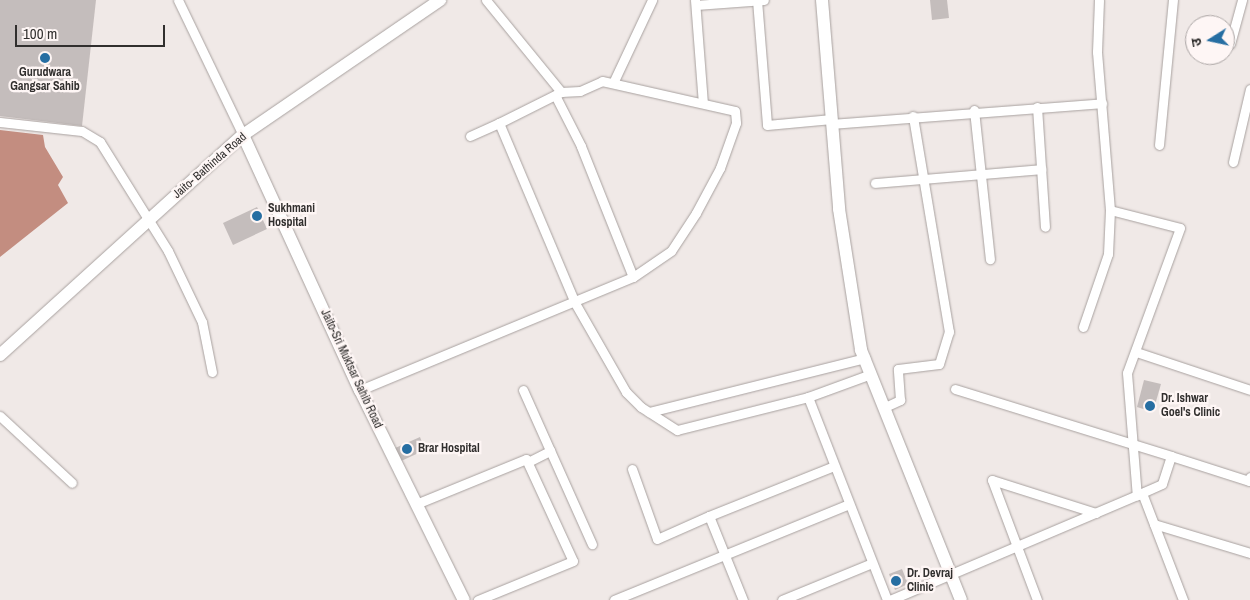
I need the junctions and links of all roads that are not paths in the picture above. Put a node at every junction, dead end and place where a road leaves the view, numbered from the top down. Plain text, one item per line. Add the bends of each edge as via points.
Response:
1 (178, 0) edge
2 (440, 0) edge
3 (486, 0) edge
4 (652, 0) edge
5 (759, 0) edge
6 (822, 0) edge
7 (1099, 0) edge
8 (1173, 0) edge
9 (1242, 0) edge
10 (696, 3) edge
11 (1235, 26) edge
12 (613, 83) junction
13 (1250, 89) edge
14 (558, 94) junction
15 (1102, 103) junction
16 (703, 104) junction
17 (1037, 107) junction
18 (974, 110) junction
19 (913, 116) junction
20 (0, 122) edge
21 (832, 122) junction
22 (499, 123) junction
23 (243, 135) junction
24 (470, 136) dead end
25 (1159, 145) dead end
26 (1233, 162) dead end
27 (1041, 169) junction
28 (981, 172) junction
29 (923, 181) junction
30 (875, 183) dead end
31 (1110, 210) junction
32 (148, 221) junction
33 (1045, 227) dead end
34 (990, 259) dead end
35 (633, 277) junction
36 (574, 301) junction
37 (1083, 327) dead end
38 (1136, 352) junction
39 (0, 355) edge
40 (865, 358) junction
41 (212, 372) dead end
42 (871, 374) junction
43 (360, 390) junction
44 (523, 390) dead end
45 (955, 390) dead end
46 (1250, 390) edge
47 (808, 397) junction
48 (885, 407) junction
49 (649, 412) junction
50 (0, 416) edge
51 (1132, 446) junction
52 (550, 451) junction
53 (1171, 456) junction
54 (528, 462) junction
55 (834, 466) junction
56 (632, 469) dead end
57 (1250, 477) edge
58 (72, 483) dead end
59 (1140, 494) junction
60 (416, 504) junction
61 (850, 504) junction
62 (1096, 513) junction
63 (709, 516) junction
64 (1154, 524) junction
65 (592, 544) dead end
66 (1017, 546) junction
67 (1250, 553) edge
68 (724, 554) junction
69 (872, 563) junction
70 (951, 573) junction
71 (464, 600) edge
72 (478, 600) edge
73 (614, 600) edge
74 (743, 600) edge
75 (782, 600) edge
76 (888, 600) edge
77 (961, 600) edge
78 (1037, 600) edge
79 (1183, 600) edge

1 - 23 street
2 - 23 street, Jaito- Bathinda Road
3 - 14 street
4 - 12 street
5 - 10 street
5 - 21 street via 767,125
6 - 21 street
7 - 15 street via 1097,52
8 - 25 street
9 - 11 street
10 - 16 street
12 - 14 street via 602,81 580,91
12 - 16 street
13 - 26 street
14 - 22 street
14 - 35 street
15 - 17 street
15 - 31 street
16 - 35 street via 735,111 736,123 720,168 671,251
17 - 18 street
17 - 27 street
18 - 19 street
18 - 28 street
19 - 21 street
19 - 29 street
20 - 32 street via 82,131 100,142
21 - 40 street via 839,209
22 - 24 street
22 - 36 street
23 - 32 street, Jaito- Bathinda Road
23 - 43 street, Jaito-Sri Muktsar Sahib Road
27 - 28 street
27 - 33 street
28 - 29 street
28 - 34 street
29 - 30 street
29 - 48 street via 949,332 939,364 898,369 900,400
31 - 37 street via 1108,254
31 - 38 street via 1180,228
32 - 39 street, Jaito- Bathinda Road
32 - 41 street via 168,251 202,322
35 - 36 street
36 - 43 street
36 - 49 street via 626,392
38 - 46 street
38 - 51 street via 1126,384
40 - 42 street
40 - 49 street
42 - 47 street
42 - 48 street
43 - 60 street, Jaito-Sri Muktsar Sahib Road
44 - 52 street
45 - 51 street
47 - 49 street via 678,430
47 - 55 street
48 - 70 street
50 - 58 street
51 - 53 street
51 - 59 street
52 - 54 street
52 - 65 street
53 - 57 street via 1249,481
53 - 59 street via 1162,484
54 - 60 street via 526,459
54 - 72 street via 573,561
55 - 61 street
55 - 63 street
56 - 63 street via 657,539
59 - 62 street
59 - 64 street
60 - 71 street, Jaito-Sri Muktsar Sahib Road
61 - 68 street
61 - 69 street
62 - 66 street
62 - 66 street via 992,480
63 - 68 street
64 - 67 street
64 - 79 street
66 - 70 street
66 - 78 street
68 - 73 street
68 - 74 street
69 - 75 street
69 - 76 street
70 - 76 street
70 - 77 street

